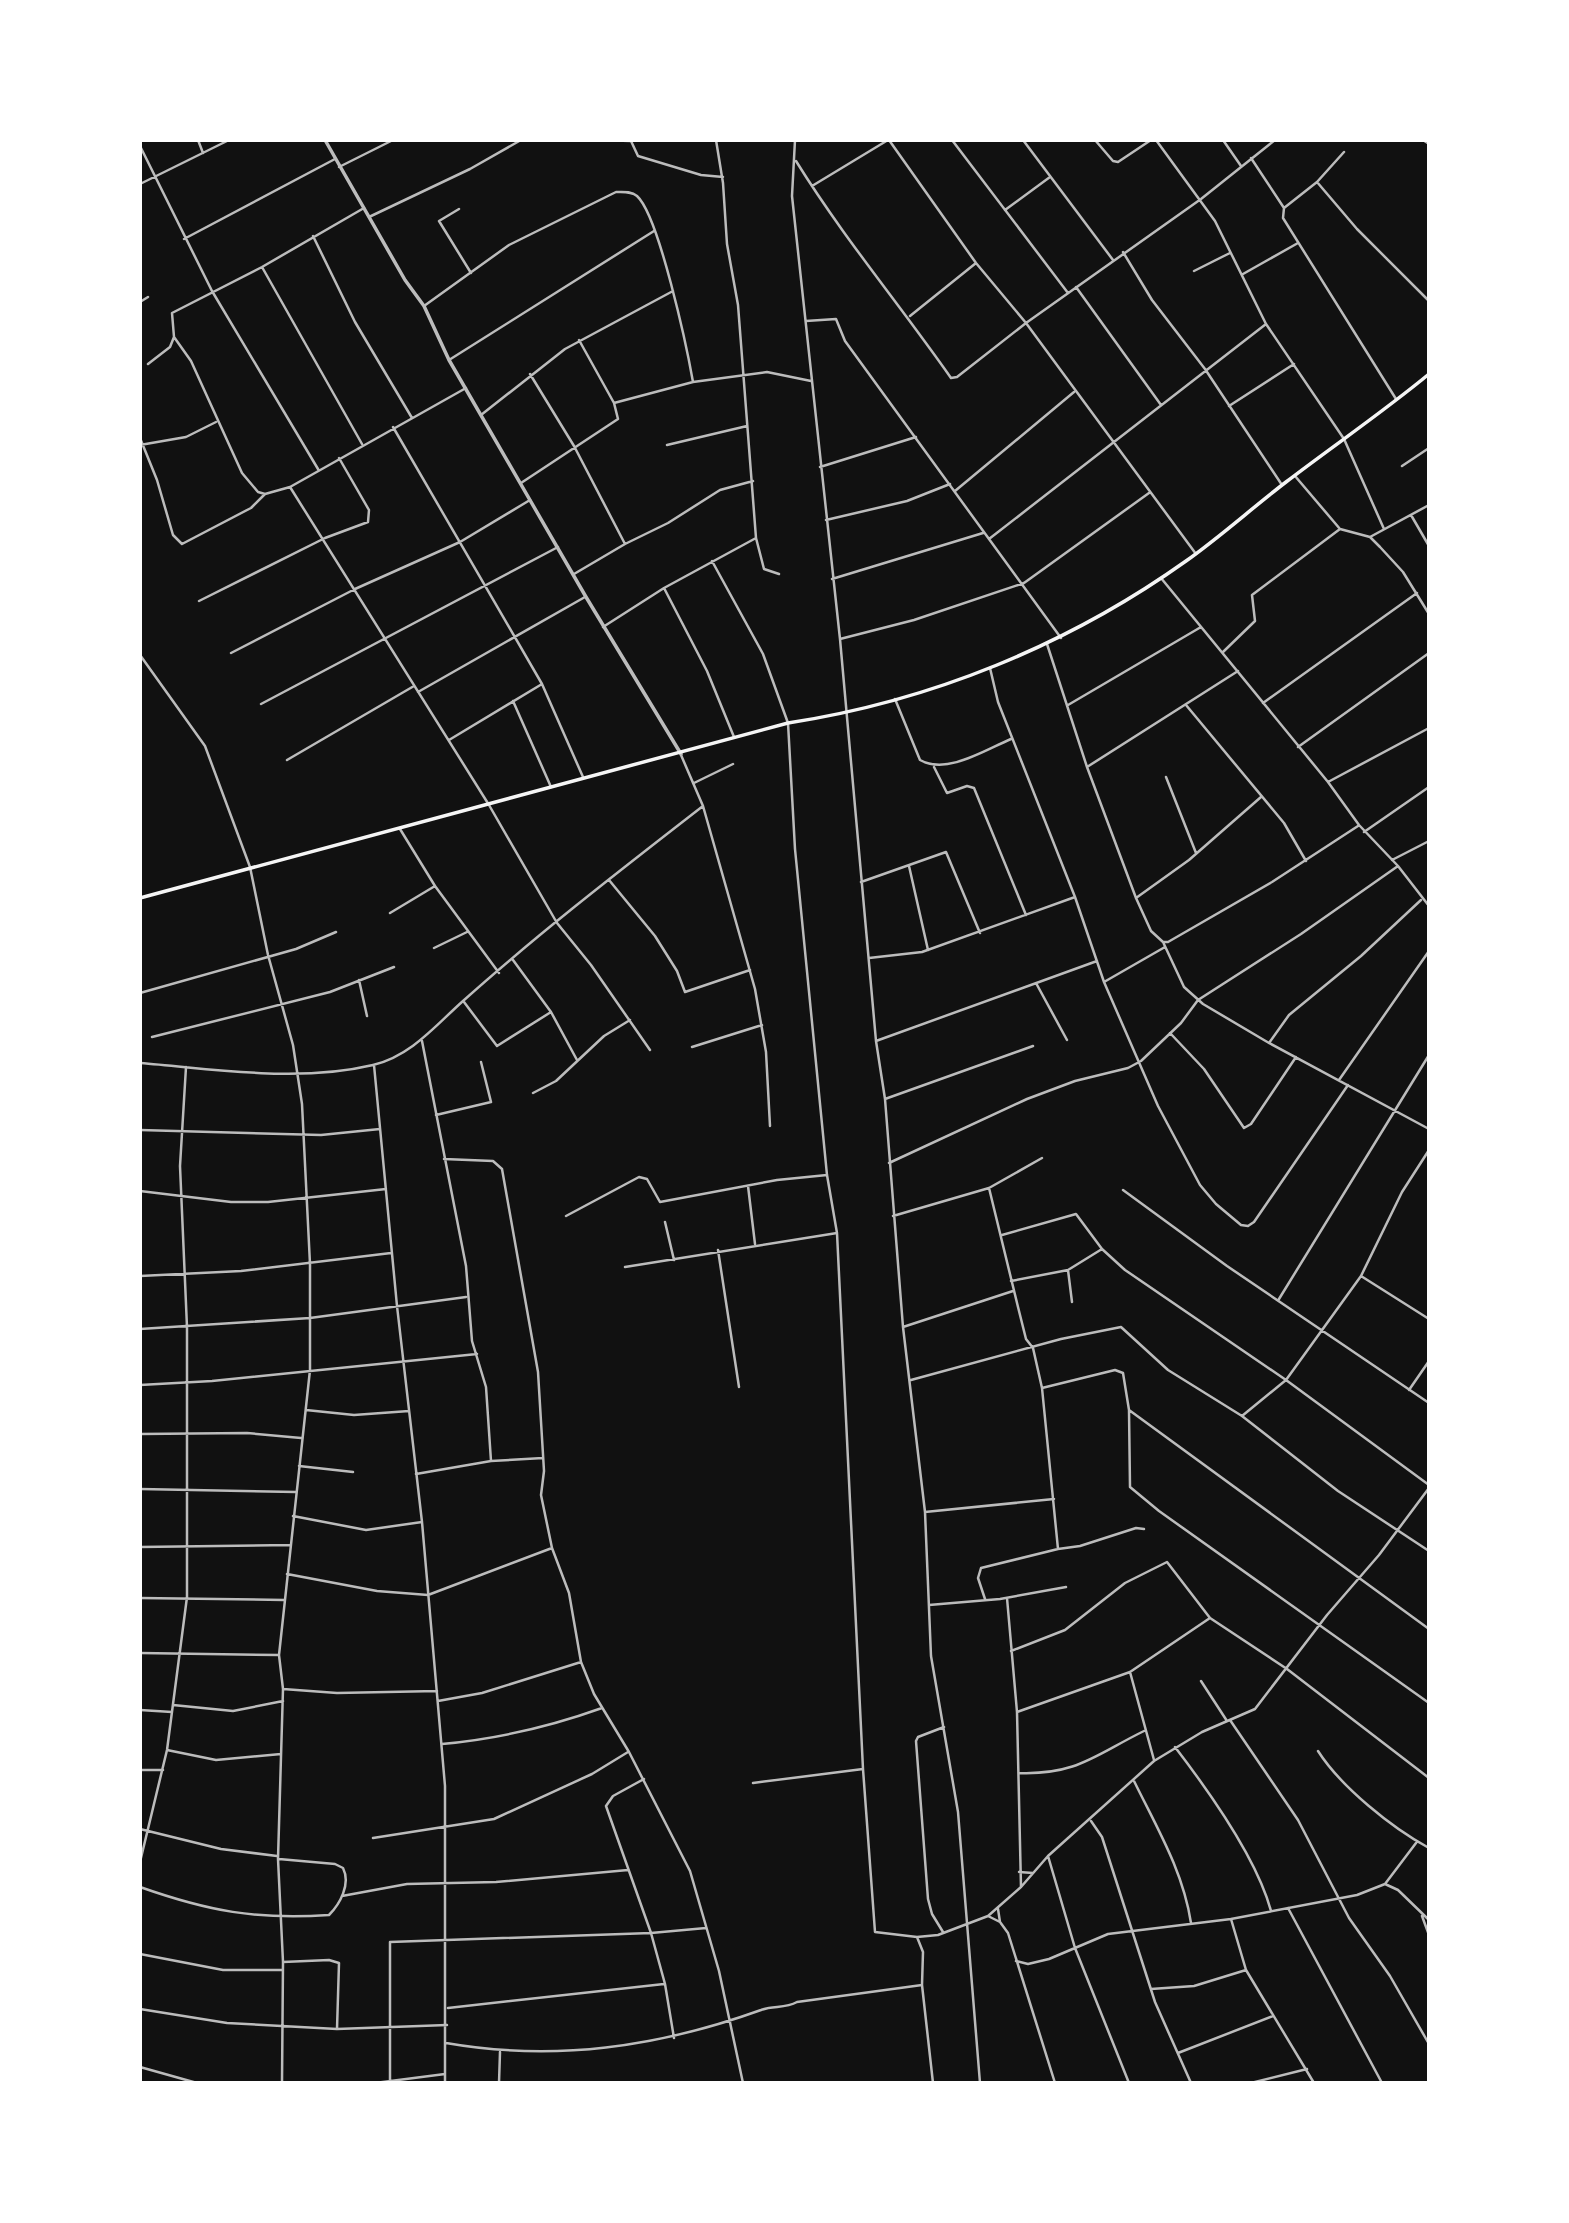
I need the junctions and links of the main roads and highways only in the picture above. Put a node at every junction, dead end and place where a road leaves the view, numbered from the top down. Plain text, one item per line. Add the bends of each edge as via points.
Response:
1 (1429, 374) edge
2 (140, 898) edge

1 - 2 main road via 1161,578 1061,638 990,668 895,699 788,723

